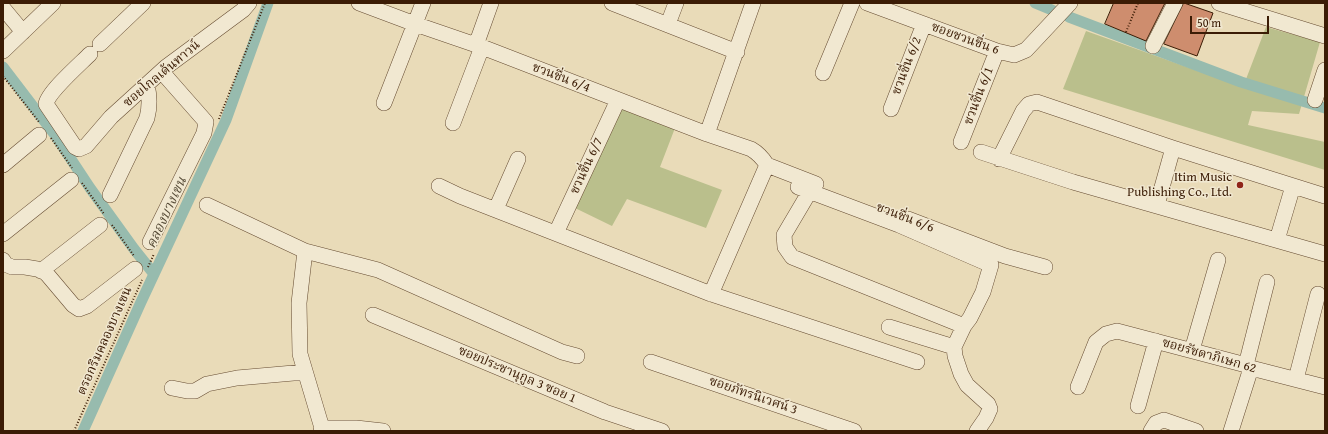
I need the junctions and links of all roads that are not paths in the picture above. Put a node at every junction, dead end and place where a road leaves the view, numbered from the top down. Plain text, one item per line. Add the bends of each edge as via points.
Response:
1 (53, 3) edge
2 (143, 3) edge
3 (248, 3) edge
4 (359, 3) edge
5 (423, 3) edge
6 (491, 3) edge
7 (612, 3) edge
8 (676, 3) edge
9 (754, 3) edge
10 (852, 3) edge
11 (867, 3) edge
12 (1070, 3) edge
13 (1175, 3) edge
14 (1219, 3) edge
15 (3, 8) edge
16 (415, 24) junction
17 (668, 24) junction
18 (924, 24) junction
19 (23, 32) junction
20 (1325, 36) edge
21 (479, 46) junction
22 (1153, 46) dead end
23 (6, 48) edge
24 (997, 51) junction
25 (736, 52) junction
26 (1325, 70) edge
27 (162, 72) junction
28 (823, 73) dead end
29 (147, 85) junction
30 (618, 100) junction
31 (1315, 100) dead end
32 (384, 102) dead end
33 (891, 109) dead end
34 (453, 123) dead end
35 (707, 134) junction
36 (39, 135) dead end
37 (961, 142) dead end
38 (1173, 148) junction
39 (981, 152) dead end
40 (518, 159) dead end
41 (999, 159) junction
42 (3, 165) edge
43 (767, 165) junction
44 (71, 180) dead end
45 (439, 186) dead end
46 (1293, 186) junction
47 (110, 195) dead end
48 (1325, 196) edge
49 (207, 205) dead end
50 (1157, 205) junction
51 (496, 209) junction
52 (100, 225) dead end
53 (556, 233) junction
54 (3, 234) edge
55 (1277, 240) junction
56 (150, 242) dead end
57 (305, 251) junction
58 (1325, 254) edge
59 (3, 260) edge
60 (1218, 260) dead end
61 (1045, 267) dead end
62 (41, 271) junction
63 (141, 272) road end
64 (1267, 282) dead end
65 (712, 294) junction
66 (1318, 294) dead end
67 (373, 315) dead end
68 (964, 326) junction
69 (889, 327) dead end
70 (1156, 341) junction
71 (954, 347) junction
72 (1192, 350) junction
73 (577, 356) dead end
74 (651, 362) dead end
75 (917, 362) dead end
76 (1249, 366) junction
77 (305, 372) junction
78 (1296, 379) junction
79 (1078, 387) dead end
80 (1325, 387) edge
81 (172, 388) dead end
82 (1138, 406) dead end
83 (322, 429) edge
84 (383, 431) edge
85 (662, 431) edge
86 (854, 431) edge
87 (977, 431) edge
88 (1151, 431) edge
89 (1196, 431) edge
90 (1231, 431) edge

1 - 19 street
2 - 29 street, ซอยโกลเด้นทาวน์ via 52,92 46,104 75,147 79,149 86,146 111,117
3 - 27 street, ซอยโกลเด้นทาวน์
4 - 16 street, ชวนชื่น 6/4
5 - 16 street
6 - 21 street
7 - 17 street
8 - 17 street
9 - 25 street
10 - 28 street
11 - 18 street, ซอยชวนชื่น 6
12 - 24 street, ซอยชวนชื่น 6 via 1026,50 1014,55
13 - 22 street
14 - 20 street
15 - 19 street
16 - 21 street, ชวนชื่น 6/4
16 - 32 street
17 - 25 street
18 - 24 street, ซอยชวนชื่น 6
18 - 33 street, ชวนชื่น 6/2
19 - 23 street
21 - 30 street, ชวนชื่น 6/4
21 - 34 street
24 - 37 street, ชวนชื่น 6/1
25 - 35 street
26 - 31 street
27 - 29 street, ซอยโกลเด้นทาวน์
27 - 56 street via 206,122 204,133
29 - 47 street via 150,97 147,118
30 - 35 street, ชวนชื่น 6/4
30 - 53 street, ชวนชื่น 6/7
35 - 43 street, ชวนชื่น 6/4 via 757,153
36 - 42 street
38 - 41 street via 1037,102 1029,104 1023,111
38 - 46 street
38 - 50 street
39 - 41 street
40 - 51 street
41 - 50 street
43 - 61 street, ชวนชื่น 6/6 via 1005,256
43 - 65 street
44 - 54 street
45 - 51 street
46 - 48 street
46 - 55 street
49 - 57 street
50 - 55 street
51 - 53 street
52 - 62 street
53 - 65 street
55 - 58 street
57 - 73 street via 378,270 562,352
57 - 77 street via 299,303 300,354
59 - 62 street via 12,268 25,267
60 - 72 street
62 - 63 street via 46,273 72,305 79,308 87,306
64 - 76 street
65 - 75 street
66 - 78 street
67 - 85 street, ซอยประชานุกูล 3 ซอย 1 via 605,412
68 - 68 street via 983,292 991,265 899,225 804,189 784,235 785,247 792,257
68 - 71 street
69 - 71 street
70 - 72 street, ซอยรัชดาภิเษก 62
70 - 79 street, ซอยรัชดาภิเษก 62 via 1117,331 1106,334 1096,342
70 - 82 street
71 - 87 street via 961,374 967,385 988,404 990,409
72 - 76 street, ซอยรัชดาภิเษก 62
74 - 86 street, ซอยภัทรนิเวศน์ 3
76 - 78 street, ซอยรัชดาภิเษก 62
76 - 90 street
77 - 81 street via 237,378 207,384 195,391
77 - 83 street
78 - 80 street, ซอยรัชดาภิเษก 62
83 - 84 street via 356,428
88 - 89 street via 1156,423 1164,420

